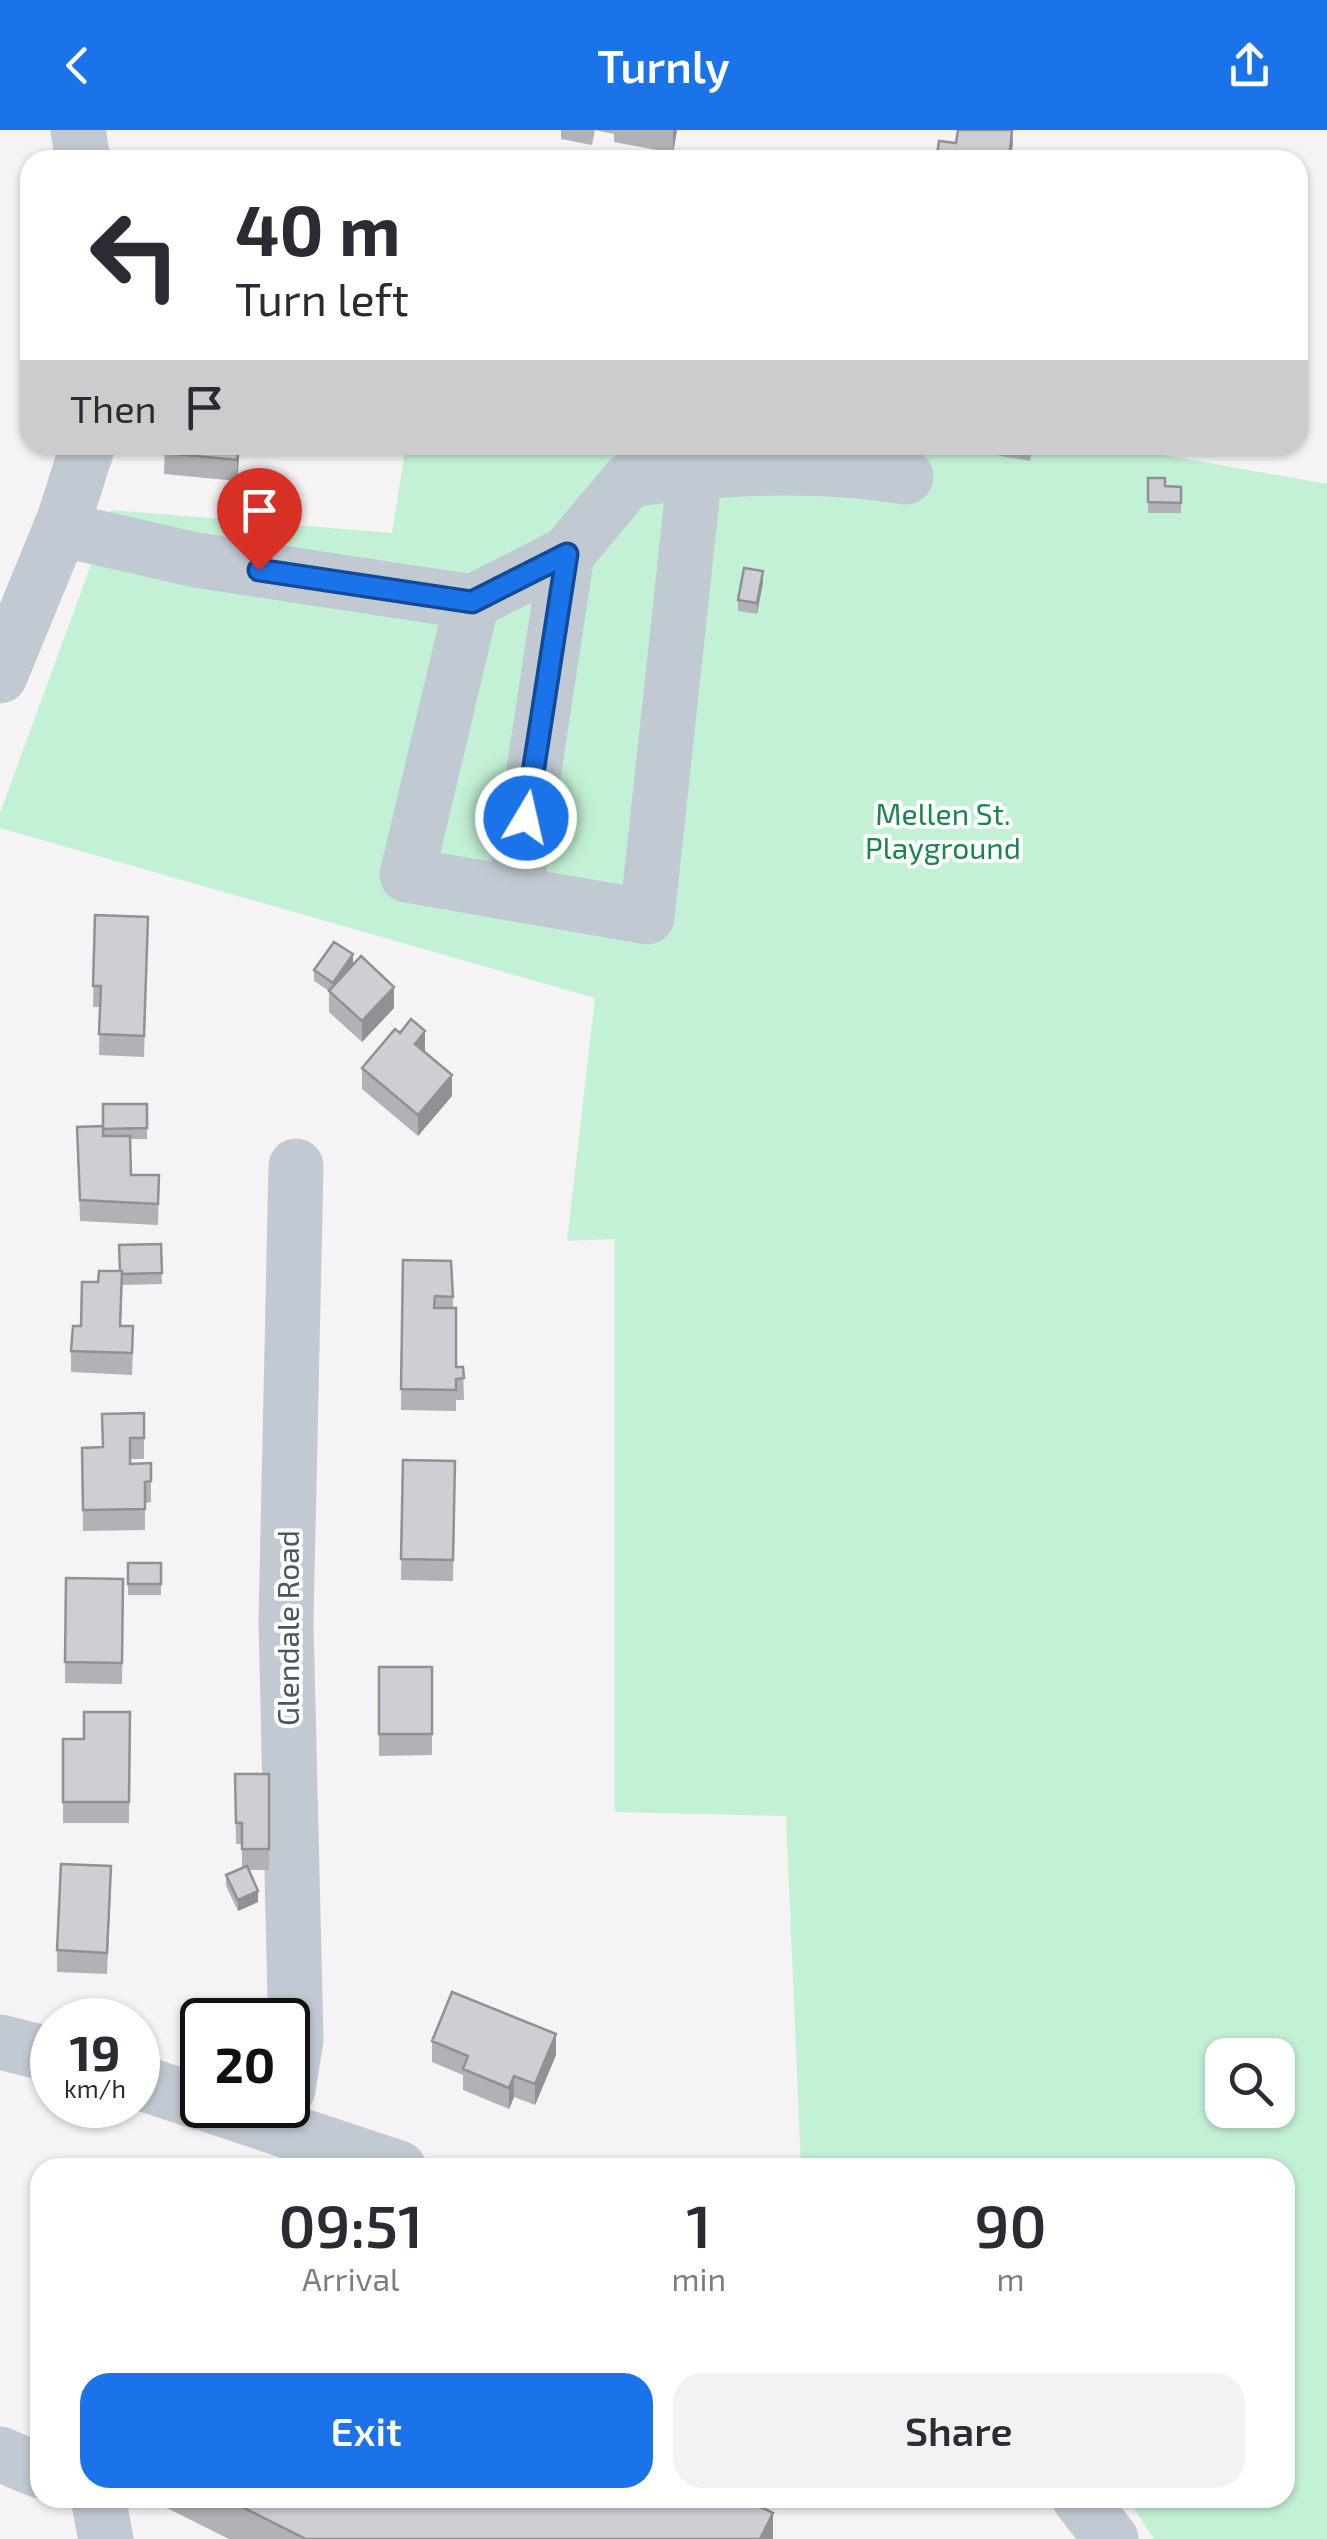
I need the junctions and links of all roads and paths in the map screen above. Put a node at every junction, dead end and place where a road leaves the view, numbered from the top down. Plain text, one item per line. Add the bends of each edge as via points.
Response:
1 (85, 455) edge
2 (695, 470) junction
3 (906, 477) dead end
4 (60, 530) junction
5 (567, 554) junction
6 (472, 602) junction
7 (0, 676) edge
8 (515, 894) junction
9 (296, 1166) dead end
10 (295, 1998) edge
11 (0, 2042) edge
12 (30, 2050) edge
13 (310, 2120) edge
14 (380, 2158) edge
15 (0, 2454) edge
16 (30, 2467) edge
17 (100, 2508) edge
18 (1087, 2508) edge
19 (106, 2539) edge
20 (1111, 2539) edge

1 - 4 street
2 - 3 street via 847,467
2 - 5 street via 629,480
2 - 8 street via 647,917
4 - 6 street via 196,560
4 - 7 street
5 - 6 street
5 - 8 street
6 - 8 street via 407,875
9 - 10 street, Glendale Road via 286,1622
11 - 12 street
13 - 14 street
15 - 16 street
17 - 19 street
18 - 20 street

